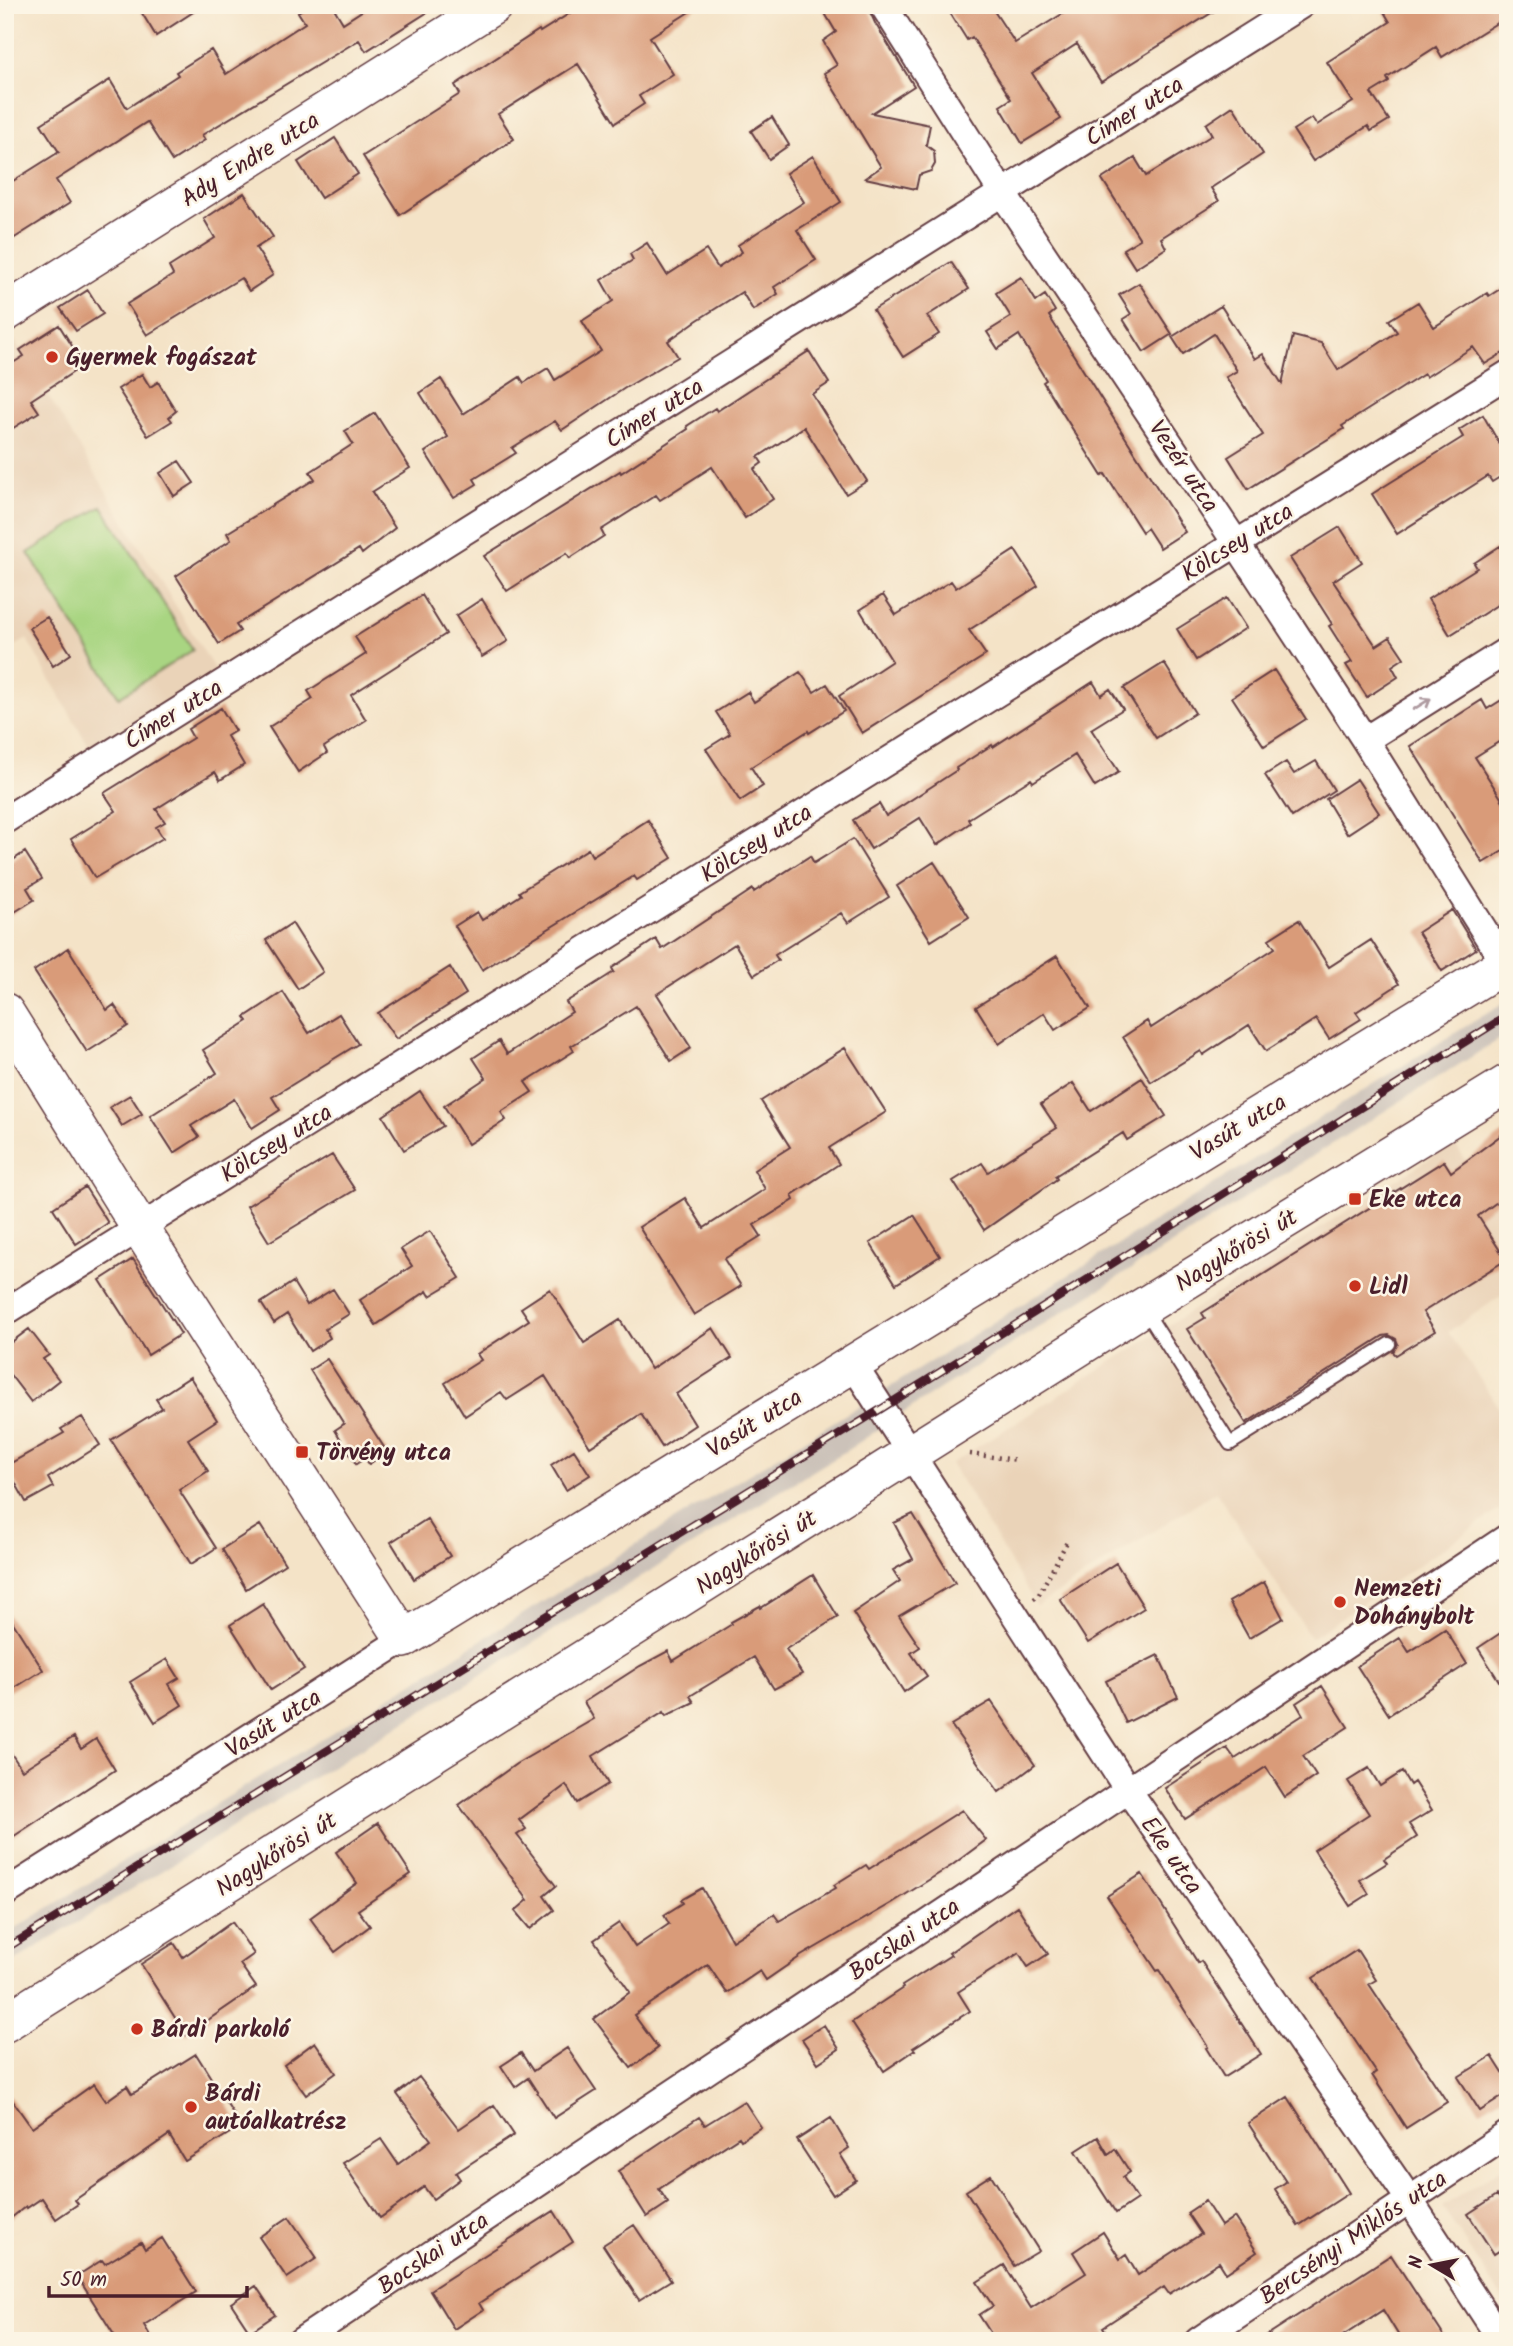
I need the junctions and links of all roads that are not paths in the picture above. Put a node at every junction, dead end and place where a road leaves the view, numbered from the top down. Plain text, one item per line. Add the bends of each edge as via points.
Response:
1 (494, 5) edge
2 (883, 5) edge
3 (1301, 5) edge
4 (1003, 194) junction
5 (5, 313) edge
6 (1508, 374) edge
7 (1236, 543) junction
8 (1508, 650) edge
9 (1364, 740) junction
10 (5, 820) edge
11 (1506, 963) edge
12 (5, 1012) edge
13 (1508, 1083) edge
14 (140, 1228) junction
15 (1143, 1307) junction
16 (5, 1312) edge
17 (1389, 1345) dead end
18 (852, 1363) junction
19 (916, 1465) junction
20 (1508, 1537) edge
21 (404, 1639) junction
22 (1128, 1790) junction
23 (5, 1893) edge
24 (5, 2023) edge
25 (1508, 2134) edge
26 (1409, 2200) junction
27 (301, 2341) edge
28 (1198, 2341) edge
29 (1502, 2341) edge

1 - 5 street, Ady Endre utca
2 - 4 street, Vezér utca
3 - 4 street, Címer utca
4 - 7 street, Vezér utca
4 - 10 street, Címer utca
6 - 7 street, Kölcsey utca
7 - 9 street, Vezér utca
7 - 14 street, Kölcsey utca
9 -> 8 street
9 - 11 street, Vezér utca
11 - 18 street, Vasút utca
12 - 14 street
13 - 15 street, Nagykőrösi út
14 - 16 street, Kölcsey utca
14 - 21 street
15 - 17 lane via 1230,1444
15 - 19 street, Nagykőrösi út
18 - 19 street, Eke utca
18 - 21 street, Vasút utca
19 - 22 street, Eke utca
19 - 24 street, Nagykőrösi út
20 - 22 street, Bocskai utca
21 - 23 street, Vasút utca
22 - 26 street, Eke utca
22 - 27 street, Bocskai utca
25 - 26 street, Bercsényi Miklós utca
26 - 28 street, Bercsényi Miklós utca
26 - 29 street, Eke utca

